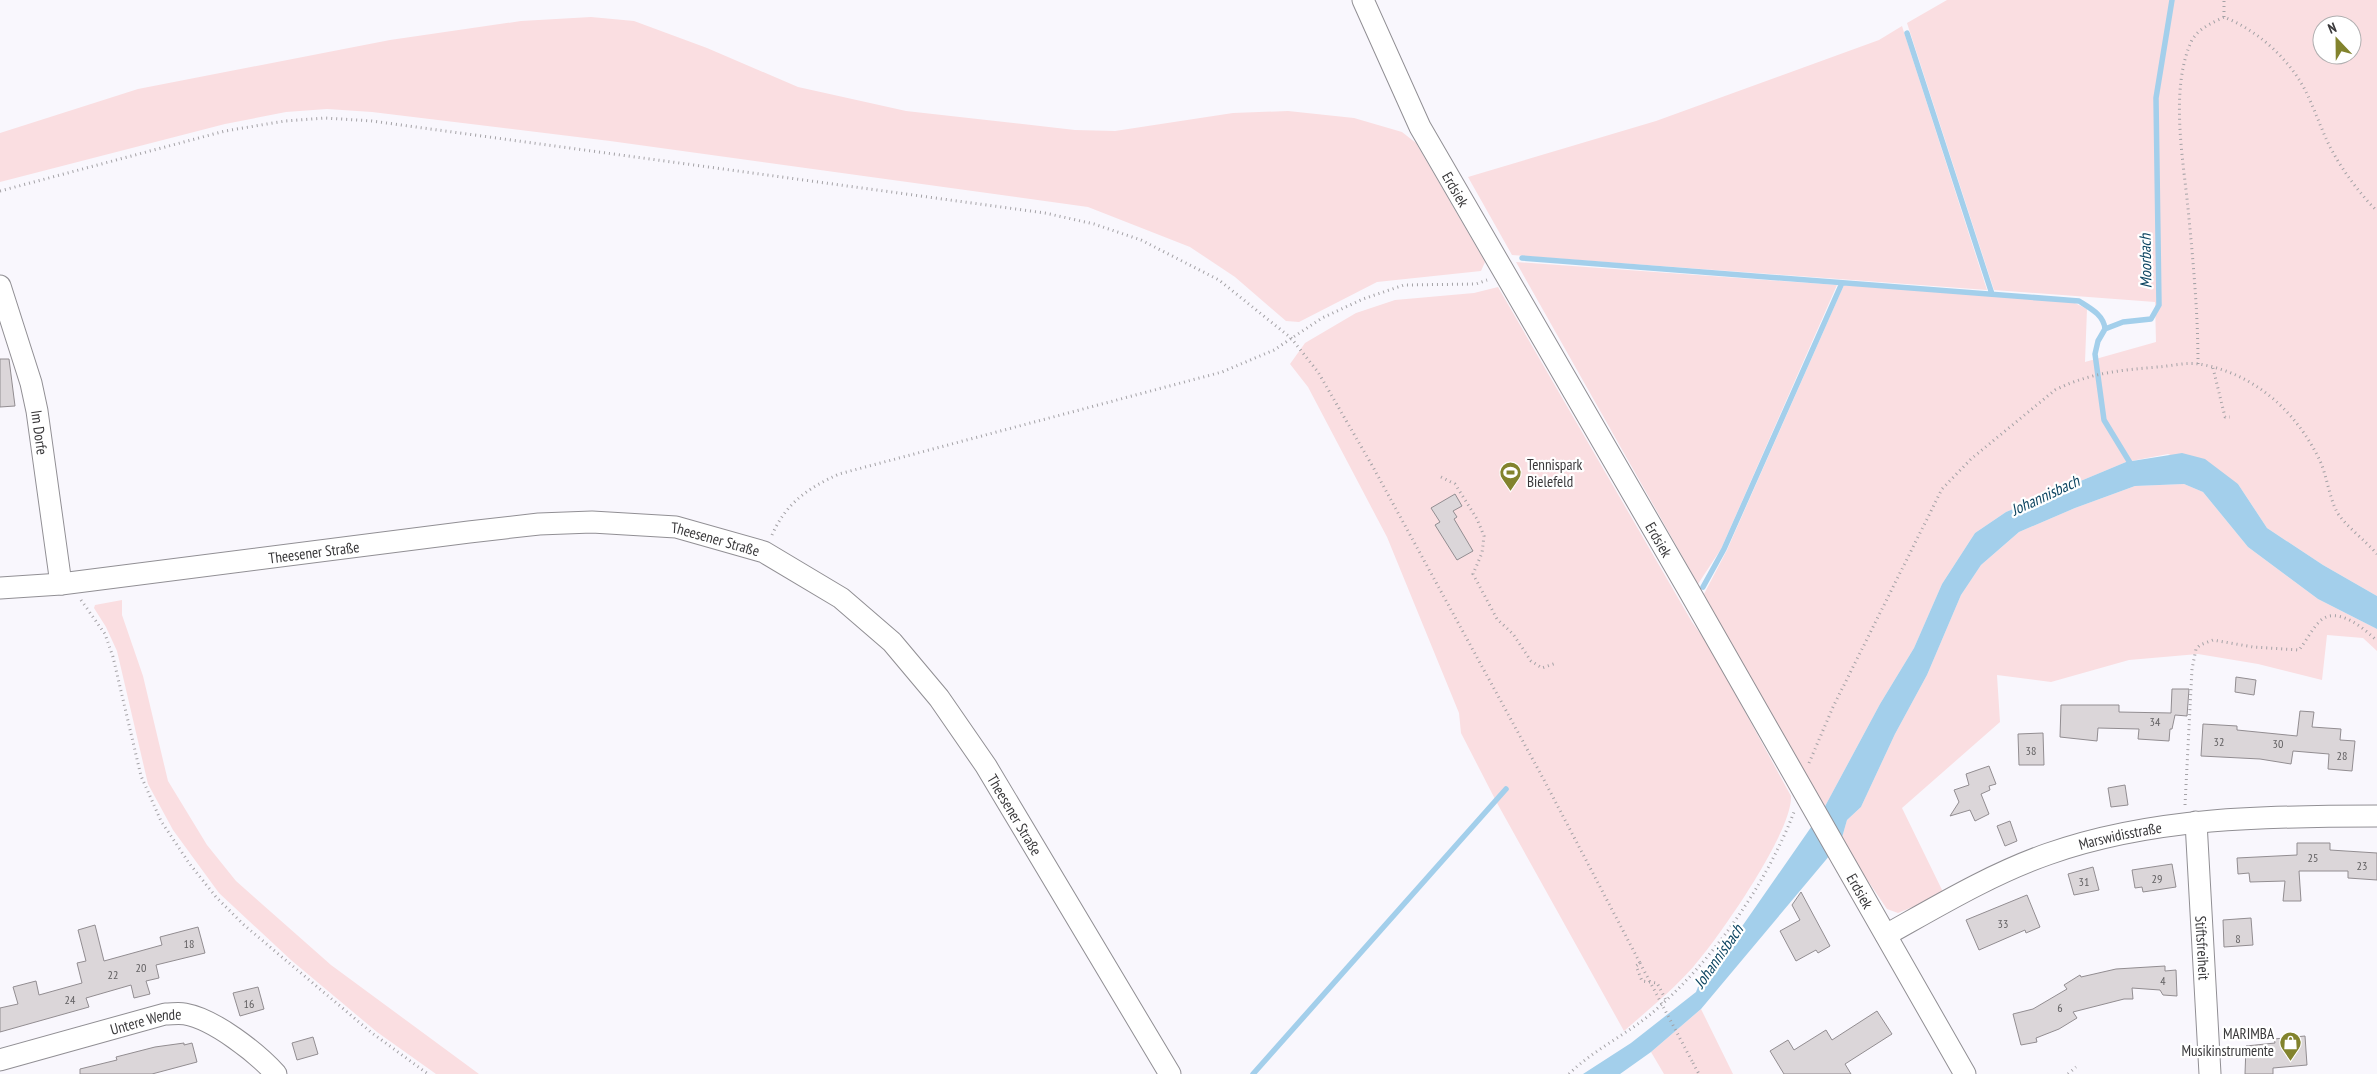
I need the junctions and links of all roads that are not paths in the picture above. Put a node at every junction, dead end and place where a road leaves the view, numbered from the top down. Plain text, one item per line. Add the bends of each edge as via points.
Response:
1 (1363, 0) edge
2 (0, 286) edge
3 (61, 584) junction
4 (0, 588) edge
5 (2377, 816) edge
6 (2190, 823) junction
7 (1886, 936) junction
8 (0, 1060) edge
9 (276, 1074) edge
10 (1170, 1074) edge
11 (1965, 1074) edge
12 (2210, 1074) edge

1 - 7 street, Erdsiek via 1420,127
2 - 3 street, Im Dorfe via 37,411
3 - 4 street, Theesener Straße
3 - 10 street, Theesener Straße via 539,524 583,522 676,527 764,552 841,598 892,642 939,698 986,766
5 - 6 street, Marswidisstraße via 2308,816
6 - 7 street, Marswidisstraße via 2095,840 2048,854 1986,881
6 - 12 street, Stiftsfreiheit
7 - 11 street, Erdsiek
8 - 9 street, Untere Wende via 166,1014 185,1014 230,1035

